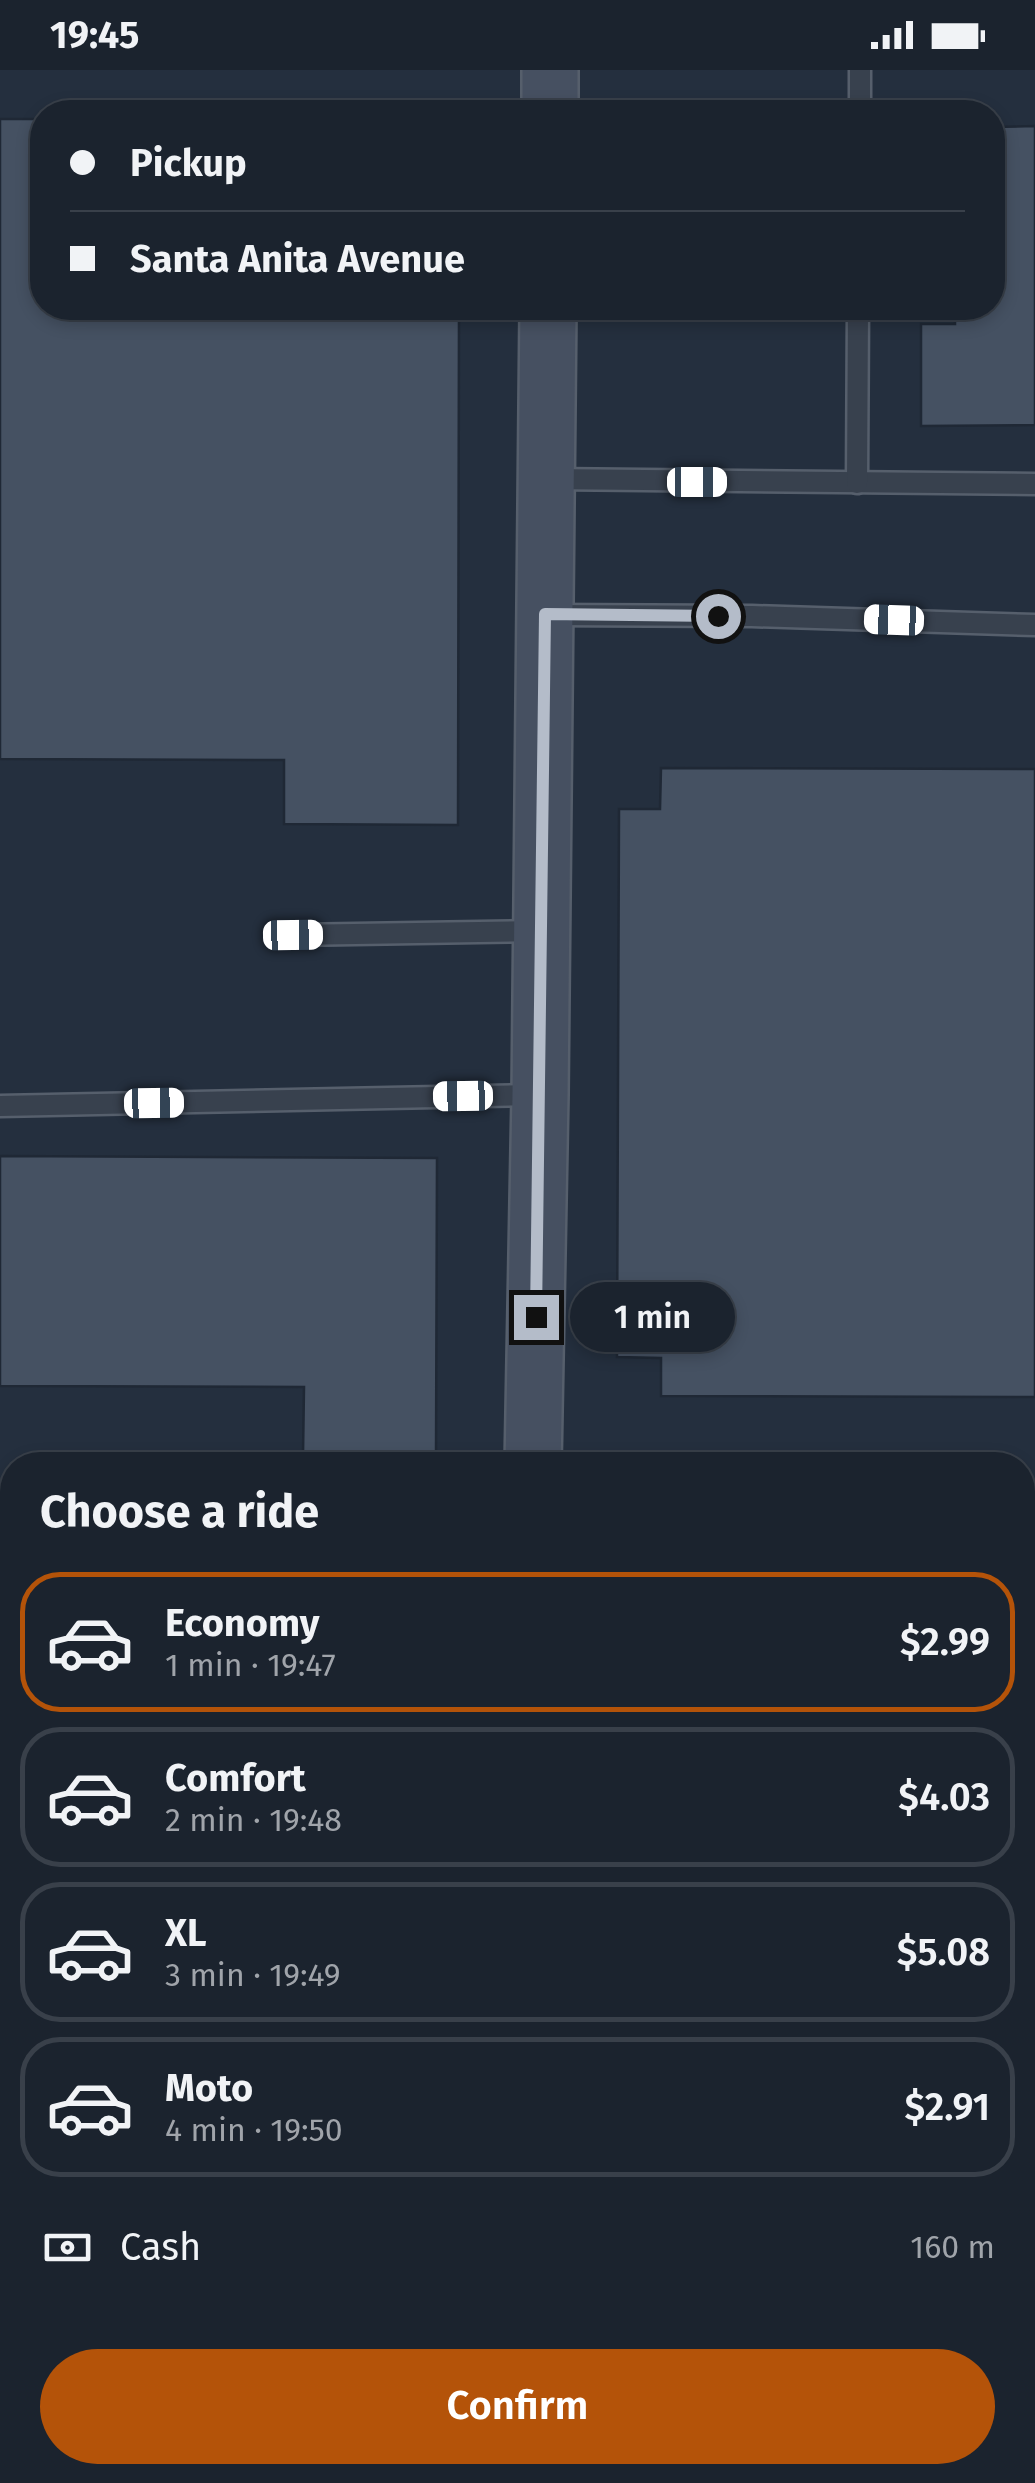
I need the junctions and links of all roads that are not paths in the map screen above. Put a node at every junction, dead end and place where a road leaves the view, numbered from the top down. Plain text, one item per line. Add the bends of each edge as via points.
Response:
1 (550, 70) edge
2 (860, 70) edge
3 (550, 100) edge
4 (860, 100) edge
5 (548, 320) edge
6 (858, 320) edge
7 (546, 479) junction
8 (857, 482) junction
9 (1035, 484) edge
10 (545, 614) junction
11 (1035, 624) edge
12 (542, 931) junction
13 (293, 935) dead end
14 (540, 1095) junction
15 (0, 1106) edge
16 (533, 1452) edge

1 - 3 street
2 - 4 lane
5 - 7 street
6 - 8 lane
7 - 8 lane
7 - 10 street
8 - 9 lane
10 - 11 lane
10 - 12 street
12 - 13 lane
12 - 14 street
14 - 15 lane
14 - 16 street

